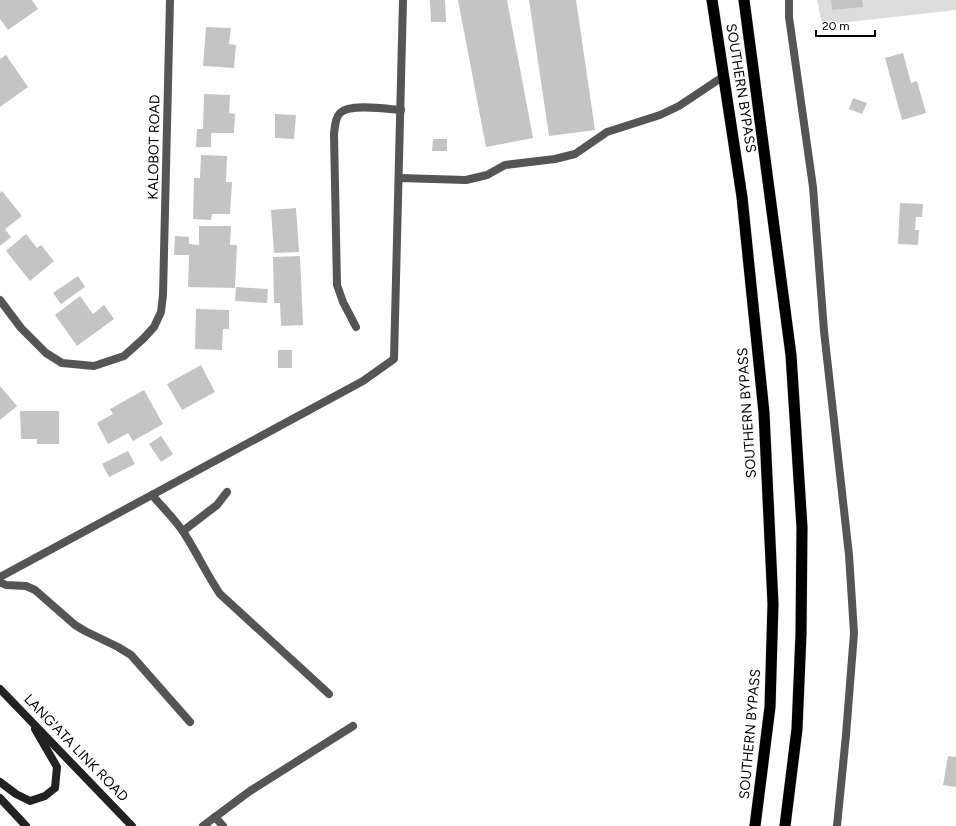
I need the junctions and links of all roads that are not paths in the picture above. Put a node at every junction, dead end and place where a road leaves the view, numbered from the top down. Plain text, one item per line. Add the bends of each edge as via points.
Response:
1 (170, 0) edge
2 (403, 0) edge
3 (712, 0) edge
4 (744, 0) edge
5 (789, 0) edge
6 (724, 76) junction
7 (400, 110) junction
8 (399, 178) junction
9 (0, 300) edge
10 (356, 326) dead end
11 (227, 492) dead end
12 (152, 495) junction
13 (183, 531) junction
14 (0, 577) edge
15 (0, 582) edge
16 (0, 689) edge
17 (329, 694) dead end
18 (27, 716) junction
19 (190, 722) dead end
20 (353, 726) dead end
21 (0, 782) edge
22 (0, 798) edge
23 (215, 817) junction
24 (26, 826) edge
25 (132, 826) edge
26 (203, 826) edge
27 (223, 826) edge
28 (755, 826) edge
29 (785, 826) edge
30 (837, 826) edge

1 - 9 street, KALOBOT ROAD via 163,295 161,312 154,326 124,356 94,366 62,363 20,328
2 - 7 street
3 - 6 highway, SOUTHERN BYPASS
4 - 29 highway, SOUTHERN BYPASS via 791,355 802,527 797,729
5 - 30 street via 789,17 813,186 824,331 849,555 854,633
6 - 8 street via 679,106 660,115 607,132 575,154 505,165 487,175 466,180
6 - 28 highway, SOUTHERN BYPASS via 742,197 764,413 773,604 770,707
7 - 8 street
7 - 10 street via 346,109 339,114 335,124 337,285
8 - 12 street via 394,359 363,381
11 - 13 street via 217,506
12 - 13 street
12 - 14 street
13 - 17 street via 220,594
15 - 19 street via 35,590 85,631 131,655
16 - 18 main road, LANG'ATA LINK ROAD
18 - 21 main road via 57,767 55,788 45,796 30,801
18 - 25 main road, LANG'ATA LINK ROAD
20 - 23 street via 250,791
22 - 24 main road
23 - 26 street
23 - 27 street

